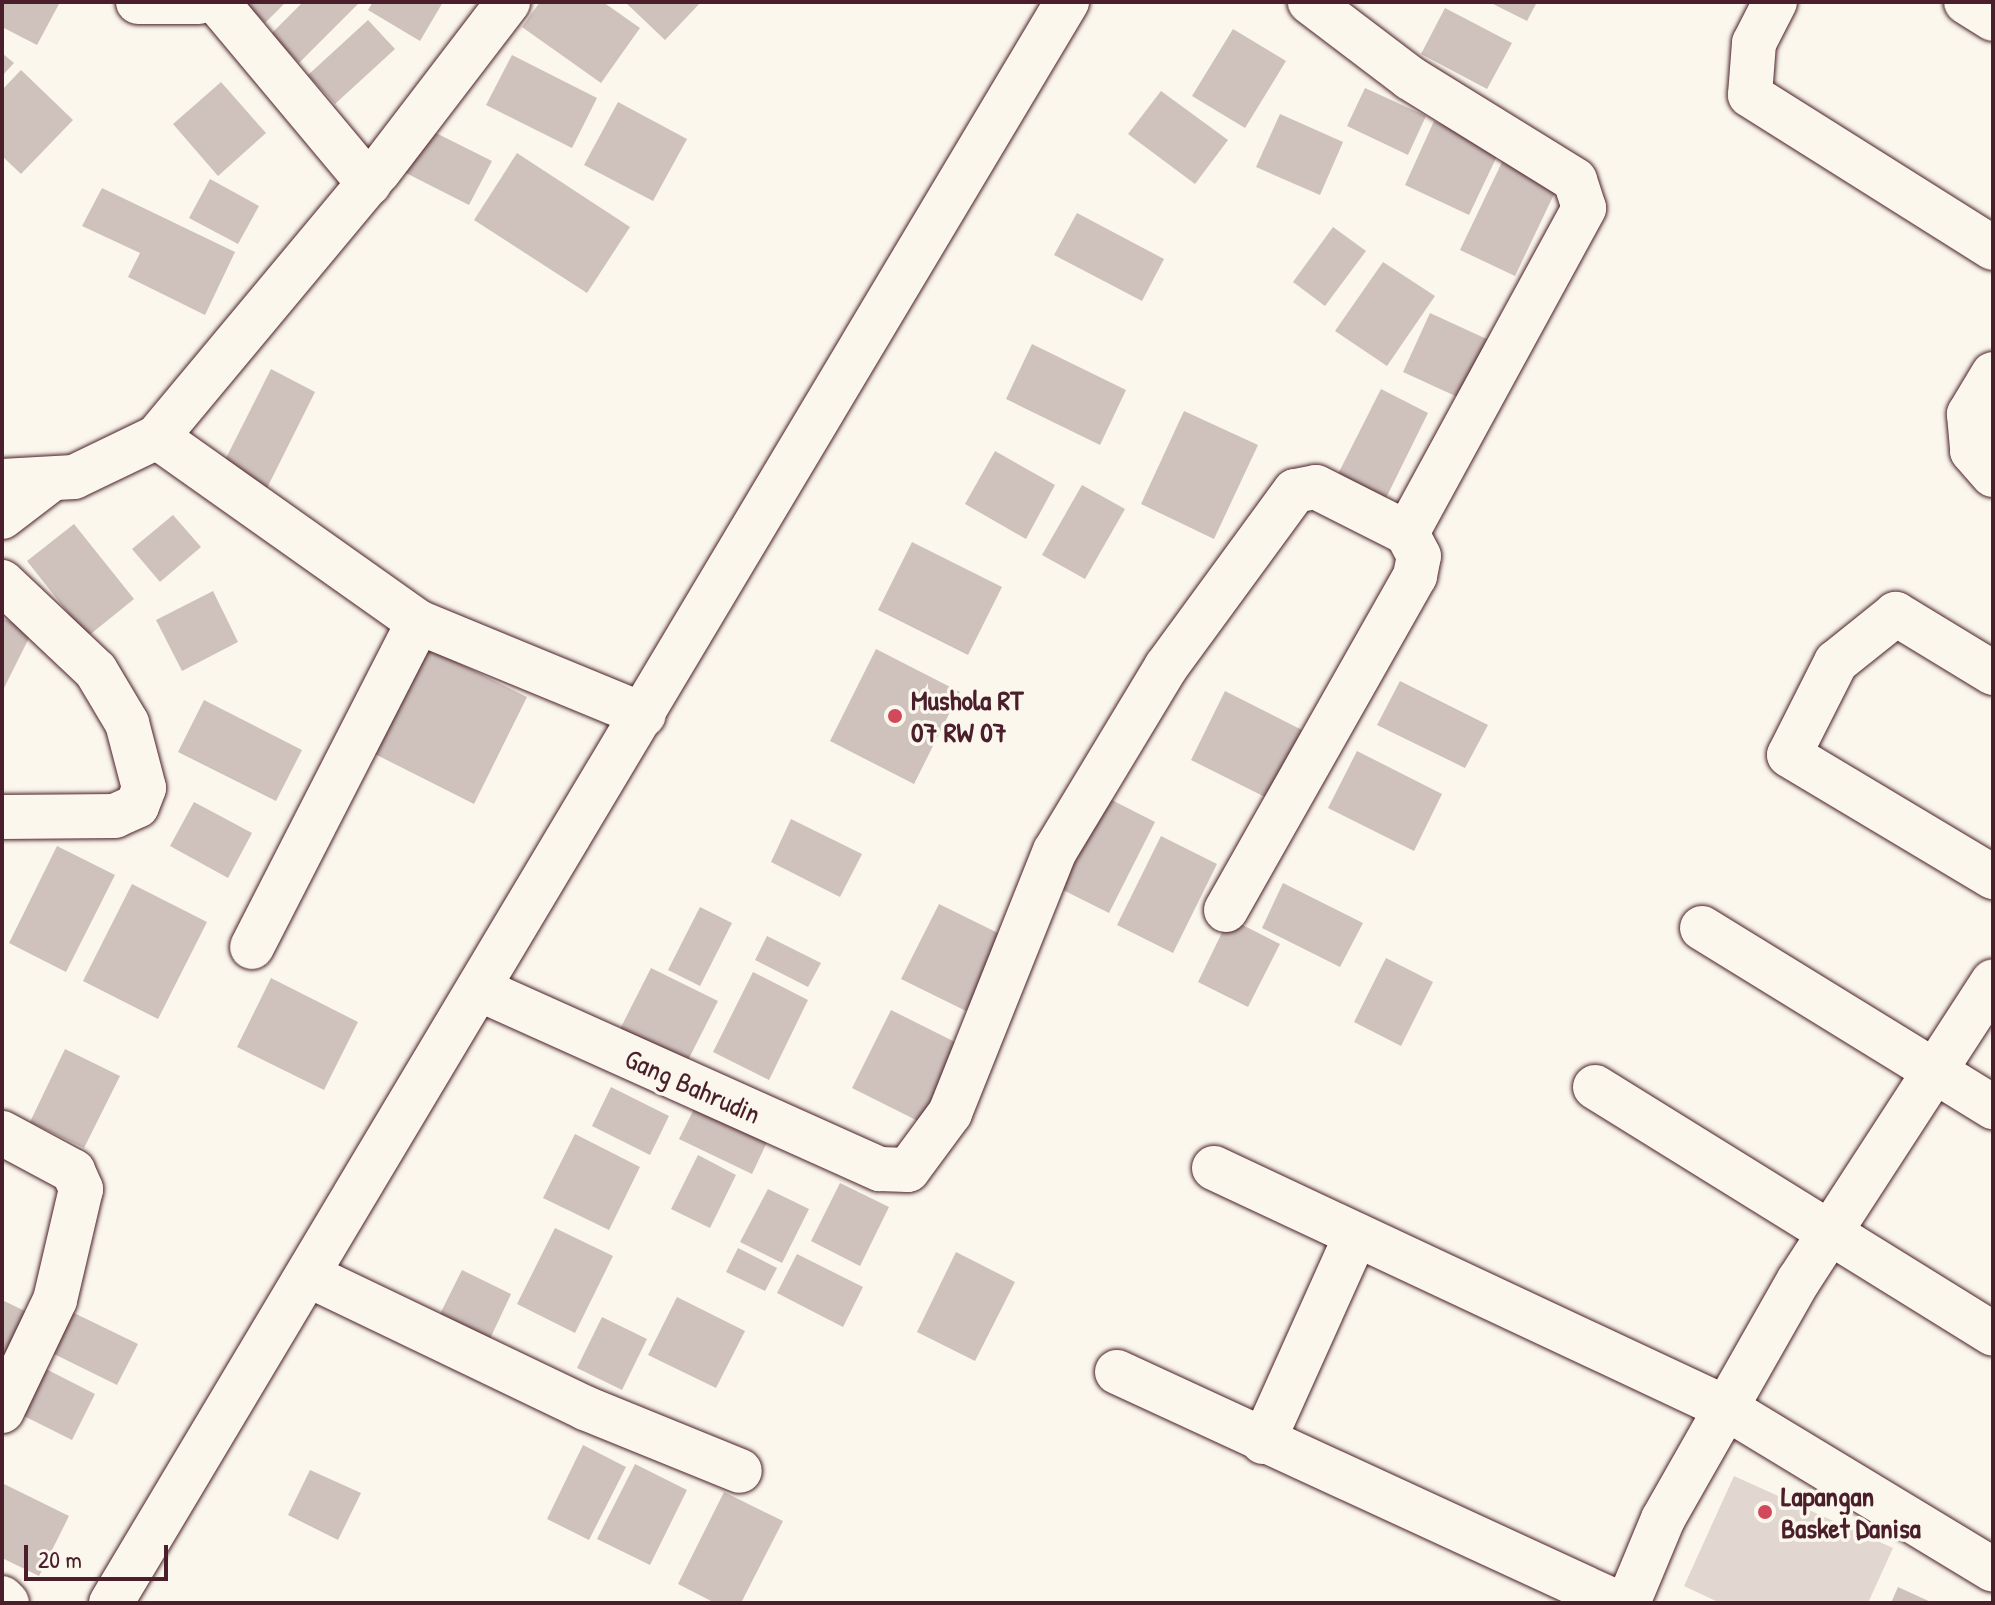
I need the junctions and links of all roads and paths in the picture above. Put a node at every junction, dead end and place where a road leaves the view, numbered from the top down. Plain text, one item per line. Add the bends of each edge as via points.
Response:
1 (138, 2) edge
2 (199, 2) edge
3 (217, 2) edge
4 (508, 2) edge
5 (1067, 2) edge
6 (1310, 2) edge
7 (1775, 2) edge
8 (1966, 2) edge
9 (1993, 19) edge
10 (369, 184) junction
11 (1993, 248) edge
12 (1993, 374) edge
13 (157, 437) junction
14 (1993, 475) edge
15 (2, 481) edge
16 (48, 482) junction
17 (2, 517) edge
18 (1407, 533) junction
19 (2, 582) edge
20 (418, 622) junction
21 (1993, 673) edge
22 (644, 715) junction
23 (2, 817) edge
24 (1993, 877) edge
25 (1226, 910) dead end
26 (1702, 928) dead end
27 (252, 947) dead end
28 (1993, 981) edge
29 (481, 990) junction
30 (1935, 1070) junction
31 (1595, 1087) dead end
32 (1993, 1107) edge
33 (2, 1133) edge
34 (1214, 1168) dead end
35 (1830, 1233) junction
36 (1356, 1235) junction
37 (310, 1276) junction
38 (1993, 1334) edge
39 (1117, 1372) dead end
40 (1726, 1408) junction
41 (2, 1411) edge
42 (1263, 1442) junction
43 (740, 1471) dead end
44 (1993, 1570) edge
45 (2, 1598) edge
46 (7, 1603) edge
47 (111, 1603) edge
48 (1618, 1603) edge
49 (1628, 1603) edge

1 - 2 street
3 - 10 street
4 - 10 street
5 - 22 street
6 - 18 street via 1410,78 1584,191 1580,219
7 - 11 street via 1754,43 1750,95
8 - 9 street
10 - 13 street
12 - 14 street via 1969,414 1972,451
13 - 16 street via 117,463
13 - 20 street
15 - 16 street
16 - 17 street
18 - 25 street via 1419,556 1415,576
18 - 29 street, Gang Bahrudin via 1316,487 1304,485 1289,498 1166,667 1061,840 950,1113 908,1170 880,1169
19 - 23 street via 96,671 127,723 144,788 137,806 115,816
20 - 22 street
20 - 27 street
21 - 24 street via 1896,614 1836,662 1789,755
22 - 29 street
26 - 30 street
28 - 30 street
29 - 37 street
30 - 32 street
30 - 35 street
31 - 35 street
33 - 41 street via 73,1171 81,1189 55,1300
34 - 36 street
35 - 38 street
35 - 40 street
36 - 40 street
36 - 42 street
37 - 43 street via 585,1408
37 - 47 street
39 - 42 street
40 - 44 street
40 - 49 street via 1663,1519
42 - 48 street
45 - 46 street

